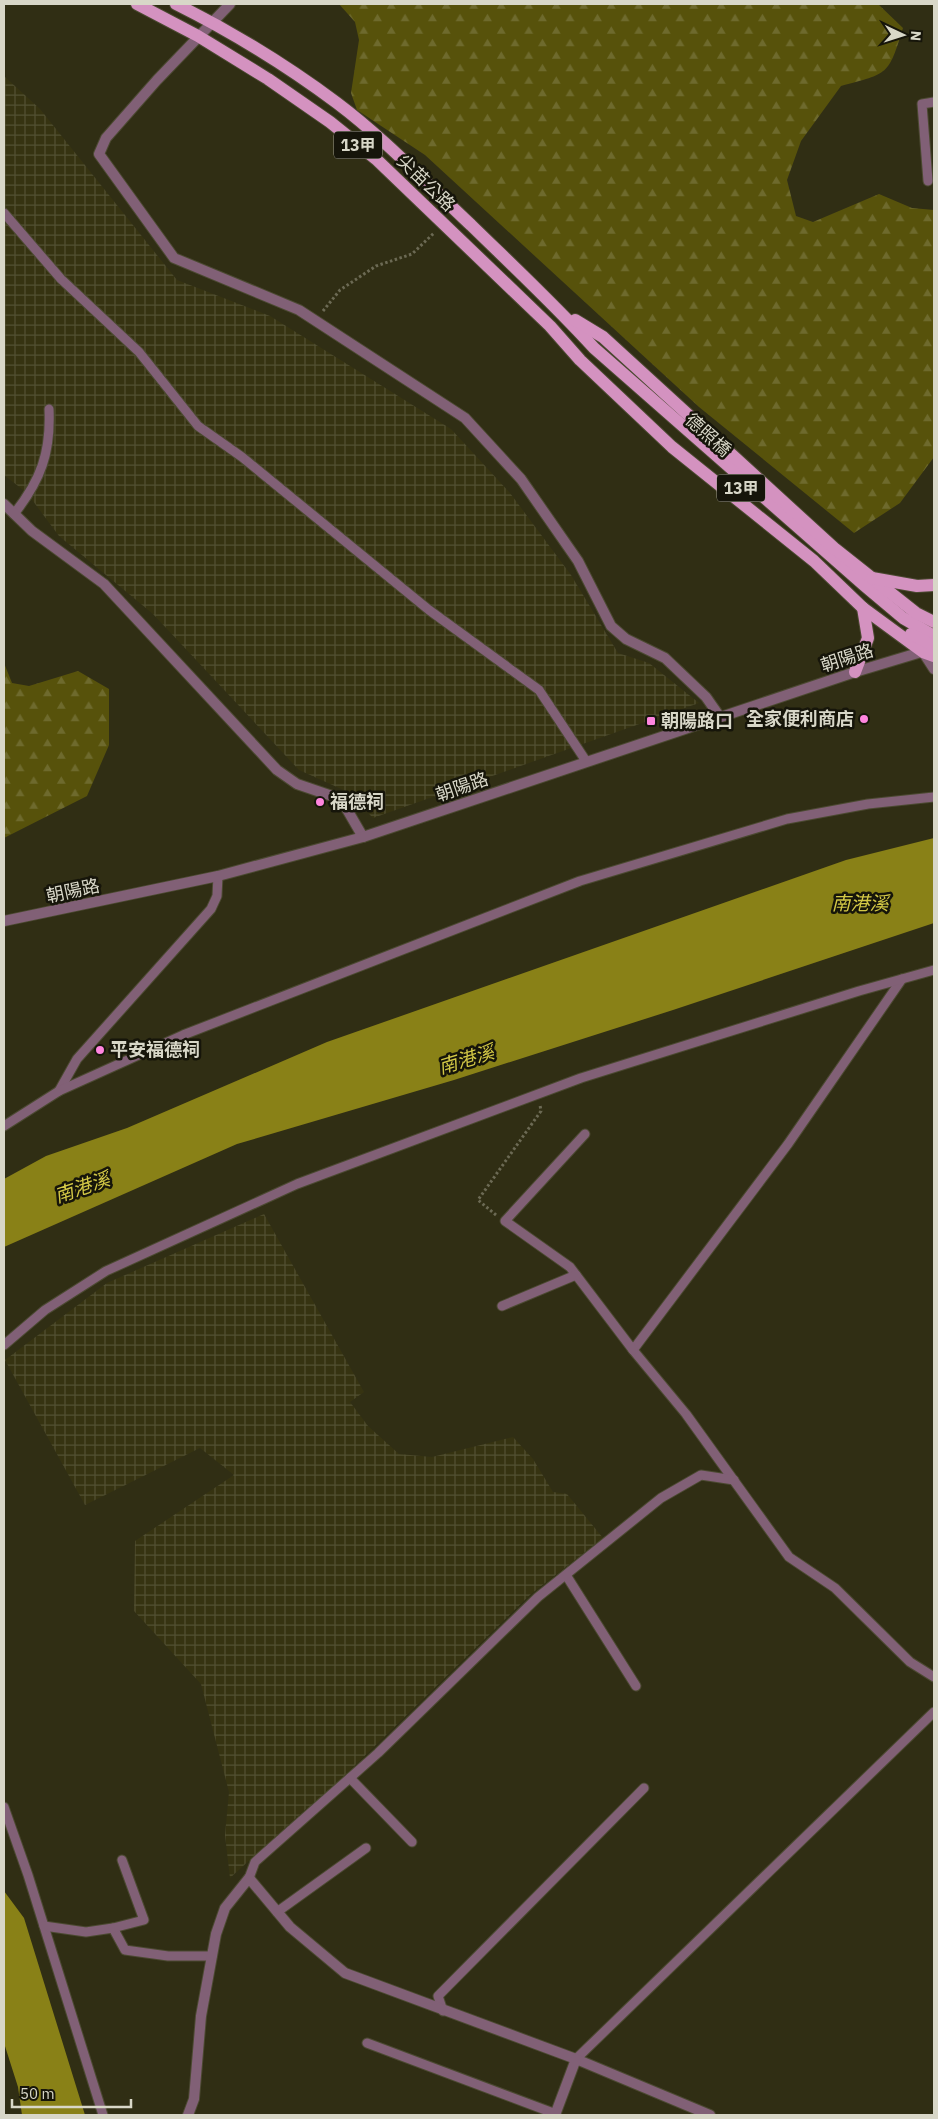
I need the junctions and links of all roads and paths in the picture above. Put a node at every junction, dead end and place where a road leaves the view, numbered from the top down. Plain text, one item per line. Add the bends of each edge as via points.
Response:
1 (136, 4) edge
2 (176, 4) edge
3 (230, 4) edge
4 (212, 22) junction
5 (198, 36) junction
6 (934, 102) edge
7 (928, 181) dead end
8 (4, 213) edge
9 (444, 224) junction
10 (560, 311) junction
11 (315, 320) junction
12 (550, 326) junction
13 (49, 408) dead end
14 (4, 504) edge
15 (14, 514) junction
16 (870, 578) junction
17 (934, 584) edge
18 (863, 608) junction
19 (934, 622) edge
20 (934, 636) edge
21 (931, 651) edge
22 (934, 669) edge
23 (855, 672) junction
24 (720, 717) junction
25 (586, 761) junction
26 (934, 797) edge
27 (363, 837) junction
28 (218, 876) junction
29 (4, 921) edge
30 (934, 970) edge
31 (902, 979) junction
32 (59, 1091) junction
33 (538, 1094) junction
34 (4, 1126) edge
35 (585, 1134) dead end
36 (505, 1222) junction
37 (576, 1275) junction
38 (502, 1306) dead end
39 (4, 1345) edge
40 (633, 1350) junction
41 (734, 1480) junction
42 (566, 1575) junction
43 (934, 1677) edge
44 (636, 1686) dead end
45 (934, 1712) edge
46 (350, 1778) junction
47 (644, 1788) dead end
48 (4, 1807) edge
49 (412, 1842) dead end
50 (366, 1848) dead end
51 (122, 1860) dead end
52 (249, 1878) junction
53 (277, 1912) junction
54 (44, 1926) junction
55 (113, 1928) junction
56 (212, 1956) junction
57 (443, 2011) junction
58 (367, 2043) dead end
59 (576, 2059) junction
60 (103, 2115) edge
61 (188, 2115) edge
62 (555, 2115) edge
63 (710, 2115) edge

1 - 5 main road, 尖苗公路 / 13甲
2 - 4 main road, 尖苗公路 / 13甲
3 - 4 street
4 - 5 street
4 - 10 main road, 尖苗公路 / 13甲 via 338,104 387,146
5 - 9 main road, 尖苗公路 / 13甲 via 330,122 376,159
5 - 11 street via 106,138 99,154 174,258 299,310
6 - 7 lane via 922,104
8 - 25 lane via 61,279 139,352 198,426 242,457 429,610 539,690
9 - 11 path via 412,254 376,266 340,290
9 - 12 main road, 尖苗公路 / 13甲
10 - 16 main road via 603,337
10 - 20 main road, 德照橋 / 13甲 via 594,348 823,550 903,618
11 - 24 street via 465,418 521,480 578,561 611,626 626,639 664,658 706,697
12 - 18 main road via 580,360 672,447 814,561
12 - 21 main road, 德照橋 / 13甲 via 587,351 893,623
13 - 15 lane via 50,435 43,465 32,492
14 - 15 street
15 - 27 street via 104,584 277,770 297,784 332,796 345,806
16 - 17 main road via 918,586
16 - 19 main road via 916,613
18 - 21 main road
18 - 23 main road via 868,638
21 - 22 street
21 - 23 street, 朝陽路
23 - 24 street, 朝陽路
24 - 25 street, 朝陽路
25 - 27 street, 朝陽路
26 - 32 lane via 868,804 787,819 580,881 183,1035
27 - 28 street, 朝陽路
28 - 29 street, 朝陽路
28 - 32 lane via 217,896 211,909 77,1059
30 - 31 lane
31 - 33 lane
31 - 40 lane via 788,1144
32 - 34 lane
33 - 36 path via 541,1111 478,1200
33 - 39 lane via 297,1184 106,1271 45,1310
35 - 36 lane
36 - 37 lane via 570,1267
37 - 38 lane
37 - 40 lane
40 - 41 lane via 686,1414
41 - 42 lane via 701,1475 662,1498
41 - 43 lane via 789,1557 834,1588 910,1662
42 - 44 lane
42 - 46 lane via 538,1597
45 - 59 lane
46 - 49 lane
46 - 52 lane via 255,1862
47 - 57 lane via 438,1996
48 - 54 lane
50 - 53 lane
51 - 55 lane via 144,1920
52 - 53 street
52 - 56 street via 225,1908
53 - 57 street via 290,1927 346,1973
54 - 55 lane via 86,1932
54 - 60 lane
55 - 56 lane via 125,1950 168,1956
56 - 61 street via 194,2099
57 - 59 street
58 - 62 lane
59 - 62 street
59 - 63 street

